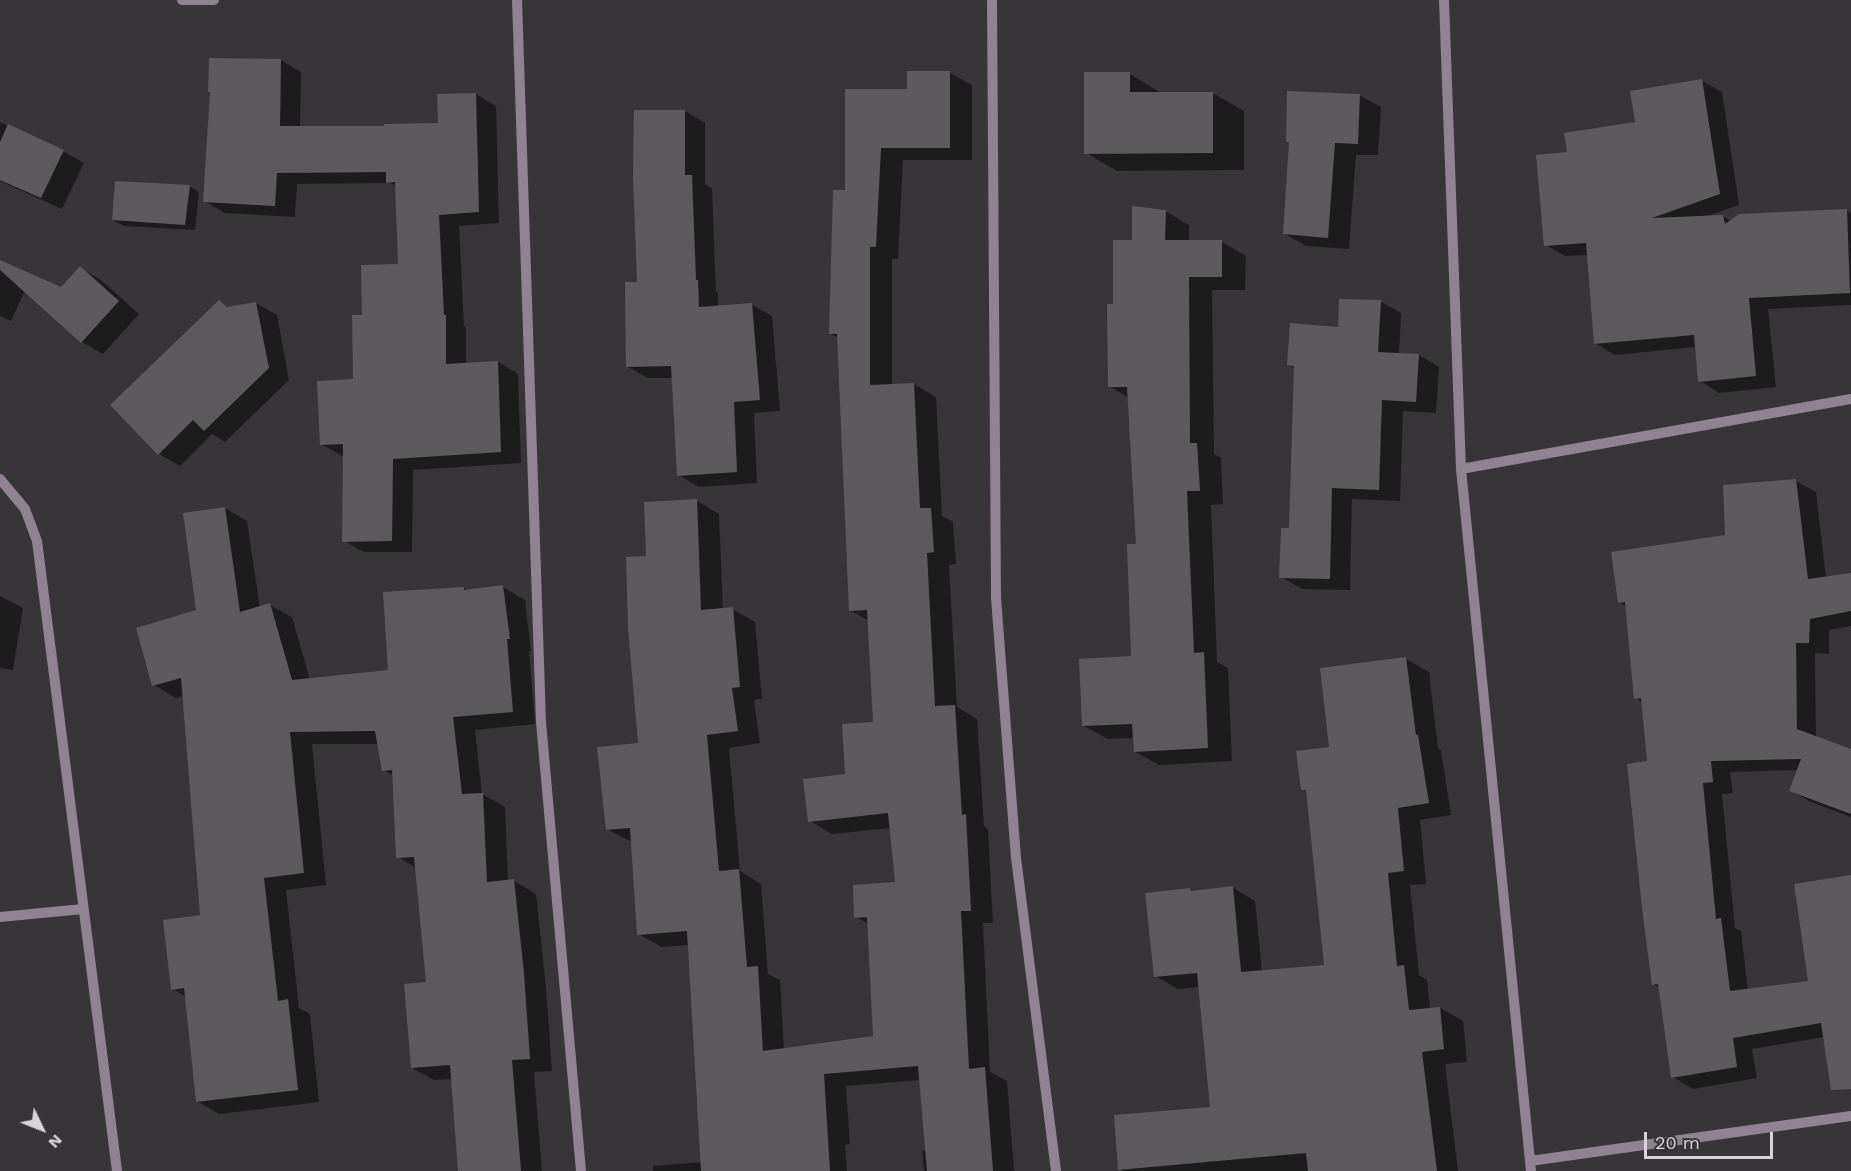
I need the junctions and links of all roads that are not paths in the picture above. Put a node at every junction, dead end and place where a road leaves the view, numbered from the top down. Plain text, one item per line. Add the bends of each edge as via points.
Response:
1 (182, 0) edge
2 (214, 0) edge
3 (517, 0) edge
4 (992, 0) edge
5 (1444, 0) edge
6 (1851, 399) edge
7 (1461, 469) junction
8 (0, 479) edge
9 (83, 909) junction
10 (0, 917) edge
11 (1851, 1116) edge
12 (1531, 1166) edge
13 (117, 1171) edge
14 (581, 1171) edge
15 (1056, 1171) edge

1 - 2 street
3 - 14 street via 541,722
4 - 15 street via 996,598 1016,858
5 - 7 street
6 - 7 street
7 - 12 street
8 - 9 street via 25,509 38,541
9 - 10 street
9 - 13 street
11 - 12 street

